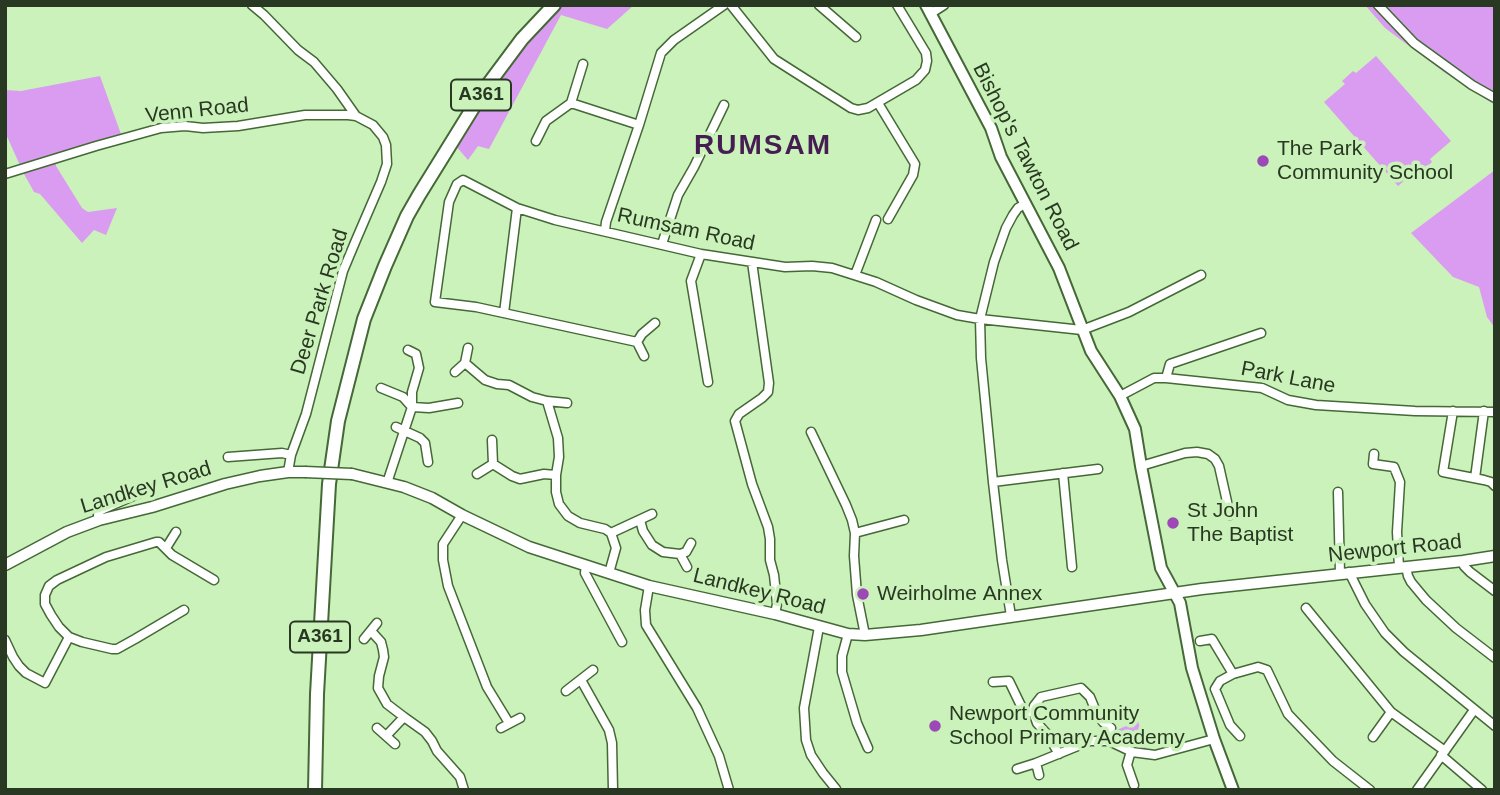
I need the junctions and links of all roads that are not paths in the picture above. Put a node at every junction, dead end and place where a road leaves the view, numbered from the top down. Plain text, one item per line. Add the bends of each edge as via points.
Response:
1 (252, 5) edge
2 (554, 5) edge
3 (724, 5) edge
4 (731, 5) edge
5 (818, 5) edge
6 (897, 5) edge
7 (944, 5) edge
8 (1378, 5) edge
9 (928, 9) edge
10 (856, 37) dead end
11 (583, 64) dead end
12 (1495, 98) edge
13 (878, 103) junction
14 (574, 104) junction
15 (724, 105) dead end
16 (356, 116) junction
17 (639, 125) junction
18 (536, 141) dead end
19 (5, 174) edge
20 (1025, 204) junction
21 (517, 208) junction
22 (888, 219) dead end
23 (876, 220) dead end
24 (606, 231) junction
25 (662, 244) junction
26 (701, 254) junction
27 (752, 262) junction
28 (855, 275) junction
29 (1201, 275) dead end
30 (503, 313) junction
31 (587, 319) dead end
32 (980, 319) junction
33 (655, 323) dead end
34 (585, 330) junction
35 (1082, 330) junction
36 (1261, 333) dead end
37 (637, 342) junction
38 (467, 348) dead end
39 (408, 350) dead end
40 (644, 356) dead end
41 (465, 363) junction
42 (454, 372) dead end
43 (1166, 378) junction
44 (708, 382) dead end
45 (381, 388) dead end
46 (1120, 396) junction
47 (548, 401) junction
48 (458, 403) dead end
49 (566, 403) dead end
50 (412, 407) junction
51 (1453, 411) junction
52 (1484, 411) junction
53 (1495, 412) edge
54 (401, 429) junction
55 (811, 432) dead end
56 (492, 440) dead end
57 (1374, 454) dead end
58 (291, 455) junction
59 (228, 458) dead end
60 (428, 462) dead end
61 (493, 464) junction
62 (1141, 466) junction
63 (1098, 470) dead end
64 (288, 472) junction
65 (1063, 473) junction
66 (477, 474) dead end
67 (556, 475) junction
68 (1475, 478) junction
69 (993, 482) junction
70 (387, 483) junction
71 (1495, 486) edge
72 (1338, 492) dead end
73 (140, 493) dead end
74 (652, 514) dead end
75 (462, 515) junction
76 (1230, 515) dead end
77 (99, 520) junction
78 (640, 520) junction
79 (904, 520) dead end
80 (176, 532) dead end
81 (611, 533) junction
82 (855, 533) junction
83 (691, 543) dead end
84 (166, 548) junction
85 (680, 554) junction
86 (1495, 556) edge
87 (1463, 561) junction
88 (5, 565) edge
89 (586, 565) junction
90 (687, 567) dead end
91 (1072, 567) dead end
92 (1403, 567) junction
93 (609, 573) junction
94 (1345, 573) junction
95 (213, 584) dead end
96 (649, 586) junction
97 (1495, 591) edge
98 (1175, 593) junction
99 (1306, 608) dead end
100 (186, 609) dead end
101 (775, 614) junction
102 (1011, 616) junction
103 (377, 623) dead end
104 (819, 627) junction
105 (371, 631) junction
106 (848, 634) junction
107 (865, 635) junction
108 (69, 637) junction
109 (364, 639) dead end
110 (5, 640) edge
111 (1200, 641) dead end
112 (622, 642) dead end
113 (1495, 659) edge
114 (593, 670) dead end
115 (1233, 674) junction
116 (581, 680) junction
117 (993, 682) dead end
118 (566, 691) dead end
119 (1474, 710) junction
120 (1033, 712) junction
121 (1391, 712) junction
122 (404, 717) junction
123 (520, 718) dead end
124 (509, 723) junction
125 (1495, 726) edge
126 (377, 728) dead end
127 (500, 728) dead end
128 (386, 736) junction
129 (1240, 736) dead end
130 (1373, 737) dead end
131 (1214, 739) junction
132 (1110, 741) junction
133 (395, 744) dead end
134 (868, 748) dead end
135 (1130, 751) junction
136 (1443, 753) junction
137 (1059, 754) junction
138 (1036, 763) junction
139 (1017, 769) dead end
140 (1038, 775) dead end
141 (1134, 785) dead end
142 (836, 789) edge
143 (315, 790) edge
144 (464, 790) edge
145 (612, 790) edge
146 (729, 790) edge
147 (1233, 790) edge
148 (1370, 790) edge
149 (1417, 790) edge
150 (1482, 790) edge

1 - 16 street, Deer Park Road via 314,62
2 - 143 highway, A361 via 484,90 419,195 364,320 338,421 329,484
3 - 17 street via 661,53
4 - 13 street via 782,65 851,108 865,109
5 - 10 street
6 - 13 street via 926,53 927,66 916,80
7 - 9 street
8 - 12 street via 1414,43
9 - 20 main road, Bishop's Tawton Road
11 - 14 street
13 - 22 street via 915,164
14 - 17 street
14 - 18 street via 546,121
15 - 25 street via 678,195
16 - 19 street, Venn Road via 161,128
16 - 58 street, Deer Park Road via 371,123 381,135 387,161 344,271
17 - 24 street
20 - 32 street via 1006,228
20 - 35 main road, Bishop's Tawton Road via 1059,268
21 - 24 street, Rumsam Road
21 - 30 street
21 - 30 street, Rumsam Road via 463,180 457,184 449,202 435,302
23 - 28 street
24 - 25 street, Rumsam Road
25 - 26 street, Rumsam Road
26 - 27 street, Rumsam Road
26 - 44 street via 691,281 710,368
27 - 28 street, Rumsam Road via 832,268
27 - 101 street via 769,383 762,398 735,421 768,527
28 - 32 street, Rumsam Road via 957,315
29 - 35 street
30 - 34 street
31 - 34 street
32 - 35 street, Rumsam Road
32 - 69 street
33 - 37 street
34 - 37 street
35 - 46 main road, Bishop's Tawton Road
36 - 43 street via 1170,364
37 - 40 street
38 - 41 street
39 - 50 street via 416,354 419,368
41 - 42 street
41 - 47 street via 485,380
43 - 46 street, Park Lane via 1154,378
43 - 51 street, Park Lane via 1262,387 1285,400 1316,405
45 - 50 street via 403,397
46 - 62 main road, Bishop's Tawton Road via 1135,429
47 - 49 street
47 - 67 street via 558,438
48 - 50 street
50 - 54 street
51 - 52 street, Park Lane
51 - 68 street via 1443,472
52 - 53 street, Park Lane
52 - 68 street
54 - 60 street via 425,443
54 - 70 street
55 - 82 street
56 - 61 street
57 - 92 street via 1373,464 1394,467 1400,482 1397,532
58 - 59 street
58 - 64 street, Deer Park Road
61 - 66 street
61 - 67 street via 520,479
62 - 76 street via 1185,453 1208,454 1219,466
62 - 98 main road, Bishop's Tawton Road via 1161,568
63 - 65 street
64 - 70 street, Landkey Road, bridge via 352,474
64 - 77 street, Landkey Road via 225,484
65 - 69 street
65 - 91 street
67 - 81 street via 559,504 568,516
68 - 71 street
69 - 102 street
70 - 75 street, Landkey Road via 432,498
72 - 94 street
73 - 77 street via 101,510
74 - 78 street
75 - 89 street, Landkey Road via 529,547
75 - 124 street via 443,544 448,586 487,687
77 - 88 street, Landkey Road
78 - 81 street
78 - 85 street via 652,545
79 - 82 street
80 - 84 street
81 - 93 street via 616,548
82 - 107 street via 856,586
83 - 85 street
84 - 95 street
84 - 108 street via 156,542 106,557 49,586 45,604
85 - 90 street
86 - 87 street, Newport Road
87 - 92 street, Newport Road
87 - 97 street
89 - 93 street, Landkey Road
89 - 112 street via 585,573
92 - 94 street, Newport Road
92 - 113 street via 1426,600
93 - 96 street, Landkey Road
94 - 98 street, Newport Road
94 - 119 street via 1385,633
96 - 101 street, Landkey Road
96 - 146 street via 646,625 697,708
98 - 102 street, Landkey Road
98 - 131 main road, Bishop's Tawton Road
99 - 121 street
100 - 108 street via 117,649
101 - 104 street, Landkey Road
102 - 107 street, Landkey Road
103 - 105 street
104 - 106 street, Landkey Road
104 - 142 street via 804,708 806,740 811,755
105 - 109 street
105 - 122 street via 381,642 384,657 378,688 387,704
106 - 107 street, Landkey Road
106 - 134 street via 842,672
108 - 110 street via 45,683 19,666
111 - 115 street via 1212,639
114 - 116 street
115 - 129 street via 1215,689 1230,725
115 - 148 street via 1258,667 1267,670 1288,714 1333,761
116 - 118 street
116 - 145 street via 609,730
117 - 120 street via 1009,681 1024,712
119 - 125 street
119 - 136 street
120 - 132 street via 1041,697 1081,688 1111,728
120 - 137 street
121 - 130 street
121 - 136 street
122 - 128 street
122 - 144 street via 425,732 454,768
123 - 124 street
124 - 127 street
126 - 128 street
128 - 133 street
131 - 135 street via 1155,755
131 - 147 main road, Bishop's Tawton Road
132 - 135 street
132 - 137 street via 1090,741
135 - 141 street via 1127,765
136 - 149 street
136 - 150 street
137 - 138 street
138 - 139 street
138 - 140 street

